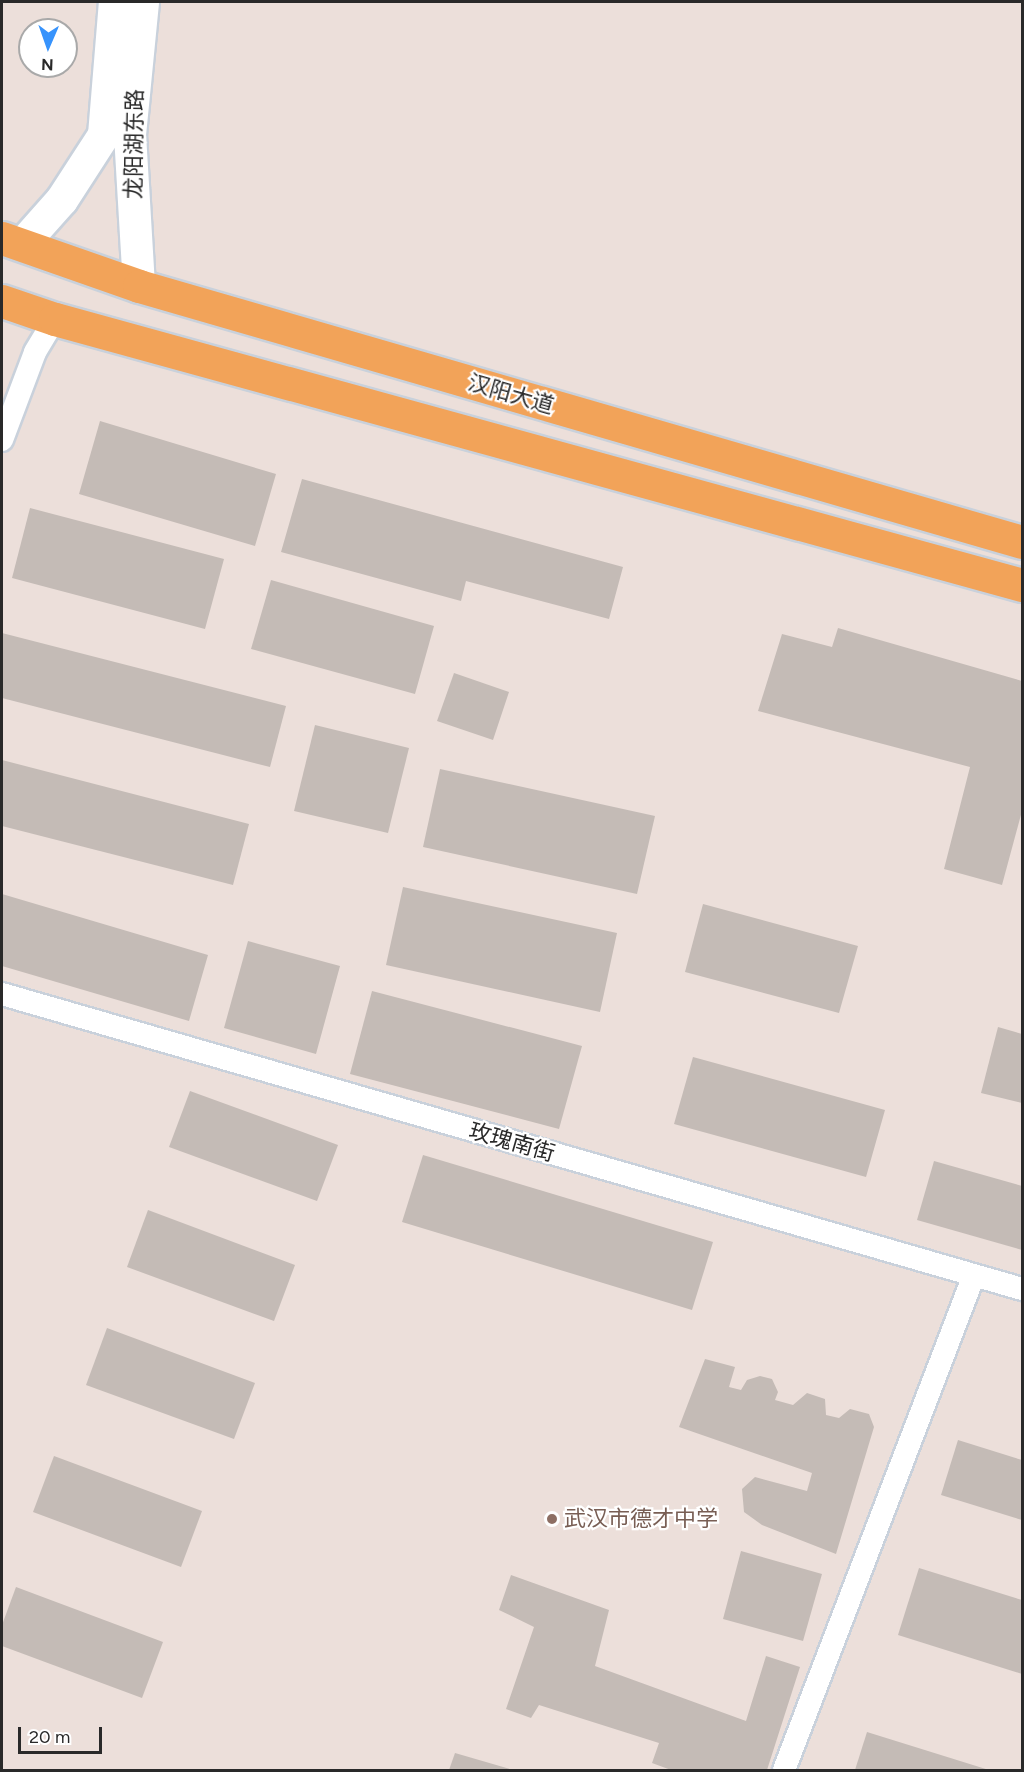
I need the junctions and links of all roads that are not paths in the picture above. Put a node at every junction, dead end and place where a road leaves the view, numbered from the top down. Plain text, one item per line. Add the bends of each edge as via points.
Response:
1 (115, 2) edge
2 (143, 2) edge
3 (12, 241) edge
4 (139, 286) junction
5 (2, 301) edge
6 (55, 319) junction
7 (2, 440) edge
8 (1023, 543) edge
9 (1023, 585) edge
10 (2, 994) edge
11 (974, 1275) junction
12 (1023, 1289) edge
13 (784, 1770) edge

1 - 3 main road, 龙阳湖东路 via 104,135 62,200
2 - 4 main road, 龙阳湖东路 via 130,135
3 - 4 main road, 汉阳大道
4 - 8 main road, 汉阳大道
5 - 6 main road
6 - 7 street via 35,352
6 - 9 main road
10 - 11 street, 玫瑰南街
11 - 12 street, 玫瑰南街
11 - 13 street

